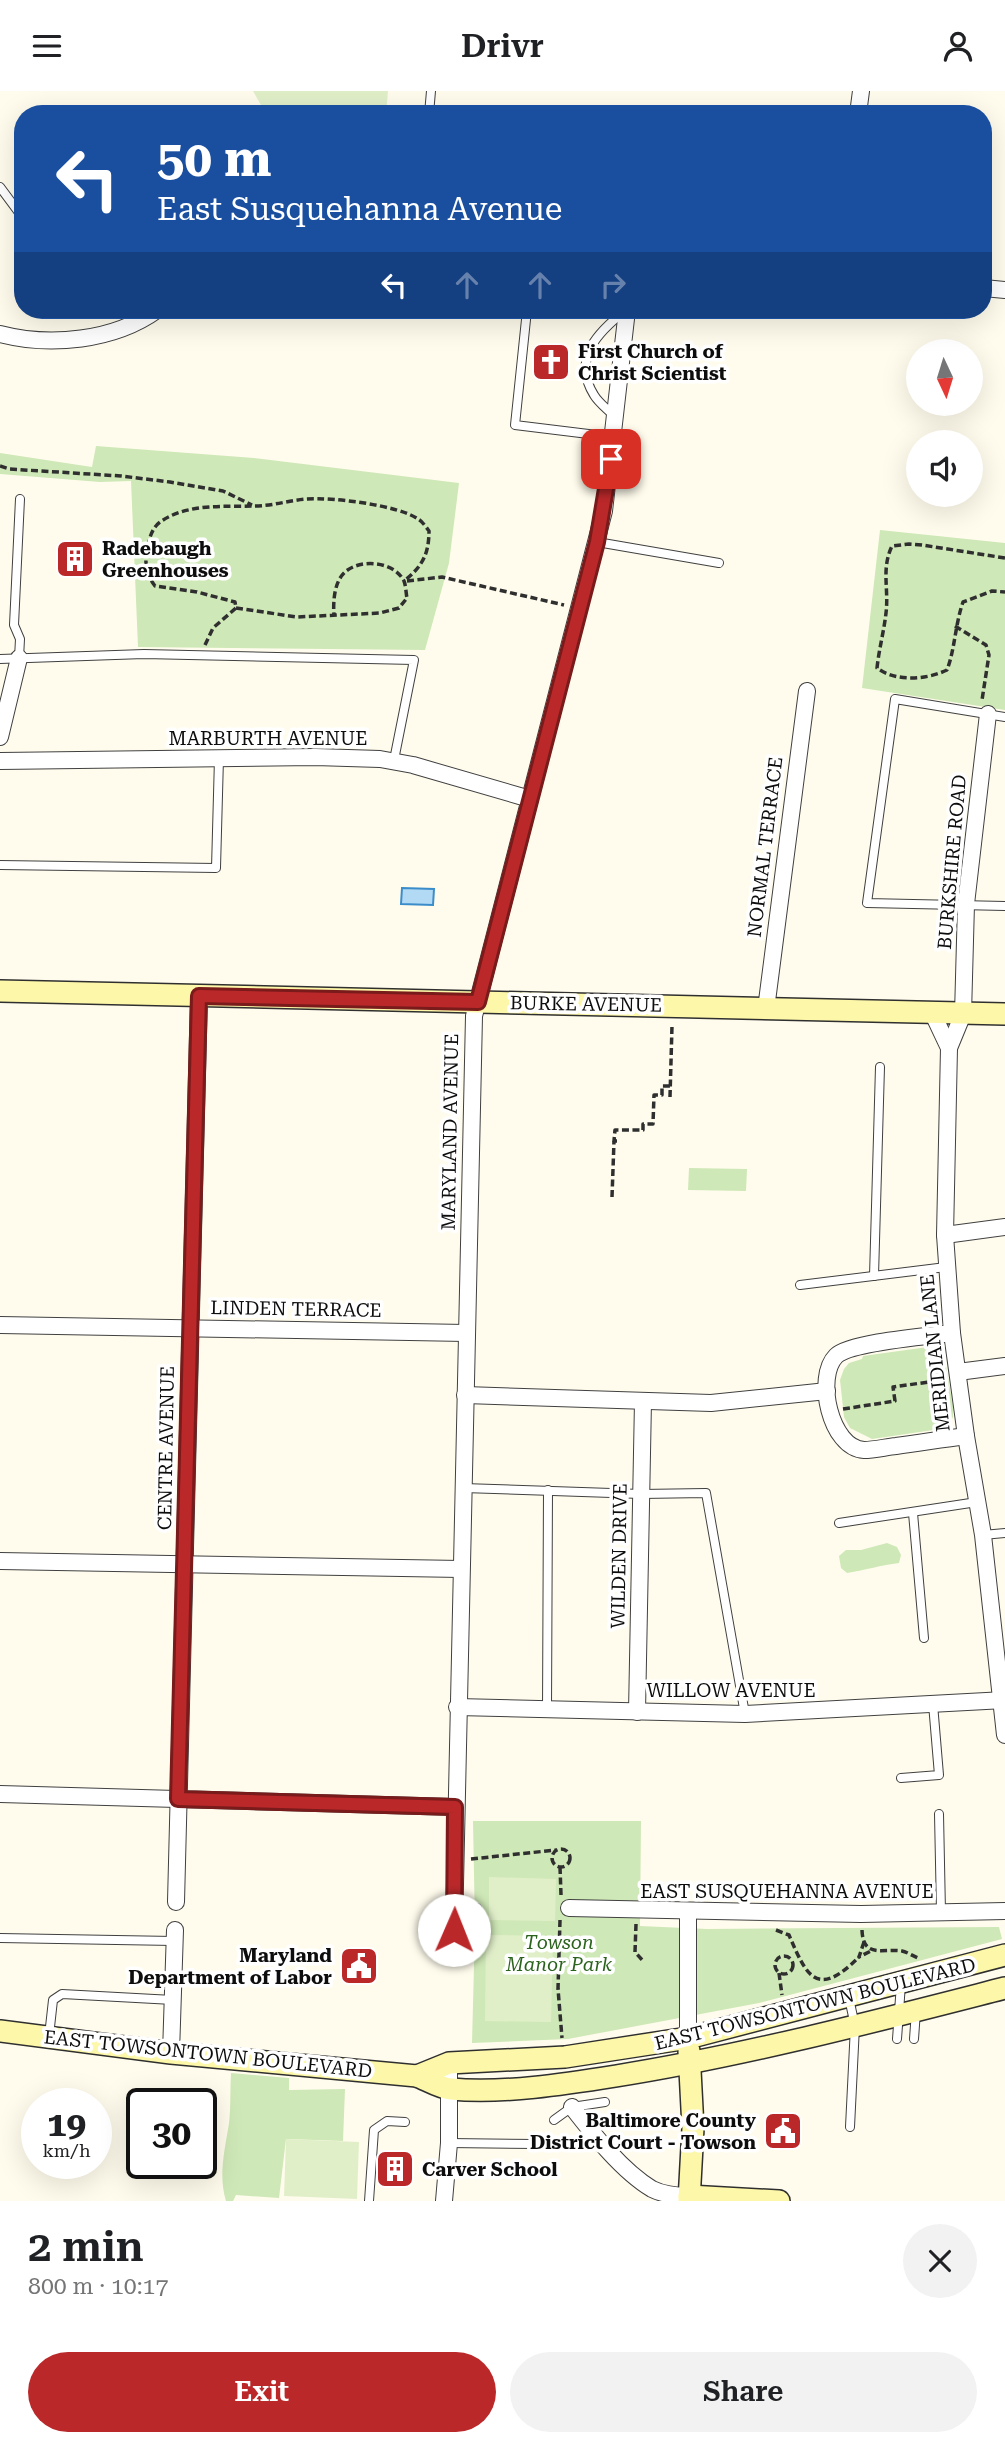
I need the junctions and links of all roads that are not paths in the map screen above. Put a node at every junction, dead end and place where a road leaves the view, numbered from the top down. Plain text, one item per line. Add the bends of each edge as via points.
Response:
1 (0, 187) edge
2 (14, 206) edge
3 (141, 319) edge
4 (526, 319) edge
5 (616, 319) edge
6 (626, 319) edge
7 (0, 334) edge
8 (615, 417) junction
9 (613, 437) junction
10 (20, 499) dead end
11 (597, 542) junction
12 (719, 563) dead end
13 (19, 658) junction
14 (0, 659) edge
15 (807, 691) dead end
16 (988, 714) junction
17 (1005, 717) edge
18 (0, 737) edge
19 (219, 758) junction
20 (394, 760) junction
21 (0, 761) edge
22 (530, 800) junction
23 (0, 865) edge
24 (966, 904) junction
25 (1005, 906) edge
26 (0, 991) edge
27 (199, 996) junction
28 (478, 1002) junction
29 (765, 1009) junction
30 (932, 1012) junction
31 (963, 1014) junction
32 (1005, 1014) edge
33 (948, 1048) junction
34 (880, 1067) dead end
35 (1005, 1227) edge
36 (945, 1235) junction
37 (946, 1267) junction
38 (874, 1276) junction
39 (800, 1285) dead end
40 (0, 1325) edge
41 (190, 1328) junction
42 (466, 1333) junction
43 (952, 1333) junction
44 (1005, 1366) edge
45 (958, 1372) junction
46 (827, 1391) junction
47 (465, 1395) junction
48 (643, 1401) junction
49 (966, 1436) junction
50 (463, 1488) junction
51 (548, 1490) junction
52 (641, 1494) junction
53 (977, 1502) junction
54 (914, 1513) junction
55 (839, 1523) dead end
56 (1005, 1533) edge
57 (983, 1535) junction
58 (0, 1561) edge
59 (184, 1564) junction
60 (461, 1569) junction
61 (923, 1638) dead end
62 (1004, 1700) edge
63 (933, 1704) junction
64 (457, 1707) junction
65 (547, 1710) junction
66 (637, 1712) junction
67 (746, 1714) junction
68 (1005, 1735) edge
69 (901, 1778) dead end
70 (0, 1794) edge
71 (178, 1799) junction
72 (455, 1807) junction
73 (939, 1814) dead end
74 (176, 1902) dead end
75 (454, 1908) junction
76 (477, 1908) dead end
77 (1005, 1911) edge
78 (688, 1912) junction
79 (941, 1913) junction
80 (564, 1915) road end
81 (454, 1930) dead end
82 (175, 1936) joint
83 (0, 1938) edge
84 (1005, 1955) edge
85 (901, 1984) junction
86 (1005, 1988) edge
87 (849, 1998) junction
88 (173, 2000) junction
89 (907, 2013) junction
90 (855, 2026) junction
91 (0, 2031) edge
92 (49, 2037) junction
93 (688, 2038) junction
94 (897, 2039) dead end
95 (914, 2039) dead end
96 (171, 2053) junction
97 (449, 2063) junction
98 (689, 2064) junction
99 (417, 2075) junction
100 (449, 2089) junction
101 (605, 2102) dead end
102 (572, 2107) junction
103 (554, 2120) dead end
104 (405, 2122) dead end
105 (850, 2127) dead end
106 (449, 2143) junction
107 (537, 2144) dead end
108 (689, 2199) edge
109 (369, 2201) edge
110 (443, 2201) edge
111 (779, 2201) edge

1 - 2 lane
3 - 7 street via 84,337 32,340
4 - 9 lane via 515,425
5 - 8 lane via 590,347 586,370 594,396
6 - 8 street, MARYLAND AVENUE
8 - 9 street, MARYLAND AVENUE
9 - 11 street, MARYLAND AVENUE
10 - 13 lane via 14,625 20,639
11 - 12 lane
11 - 22 street, MARYLAND AVENUE
13 - 14 lane
13 - 18 street
13 - 20 lane via 144,654 414,660
15 - 29 street, NORMAL TERRACE
16 - 17 lane
16 - 24 street, BURKSHIRE ROAD
16 - 24 lane via 895,699 867,903
19 - 20 street, MARBURTH AVENUE
19 - 21 street, MARBURTH AVENUE
19 - 23 lane via 216,868
20 - 22 street, MARBURTH AVENUE
22 - 28 street, MARYLAND AVENUE
24 - 25 lane
24 - 31 street, BURKSHIRE ROAD
26 - 27 main road, BURKE AVENUE
27 - 28 main road, BURKE AVENUE
27 - 41 street, CENTRE AVENUE
28 - 29 main road, BURKE AVENUE
28 - 42 street, MARYLAND AVENUE
29 - 30 main road, BURKE AVENUE
30 - 31 main road, BURKE AVENUE
30 - 33 street, MERIDIAN LANE
31 - 32 main road, BURKE AVENUE
31 - 33 street, MERIDIAN LANE
33 - 36 street, MERIDIAN LANE
34 - 38 lane
35 - 36 street
36 - 37 street, MERIDIAN LANE
37 - 38 lane
37 - 43 street, MERIDIAN LANE
38 - 39 lane
40 - 41 street, LINDEN TERRACE
41 - 42 street, LINDEN TERRACE
41 - 59 street, CENTRE AVENUE
42 - 47 street, MARYLAND AVENUE
43 - 45 street, MERIDIAN LANE
43 - 46 street via 862,1345 837,1355 827,1371
44 - 45 street
45 - 49 street, MERIDIAN LANE
46 - 48 street via 711,1403
46 - 49 street via 832,1423 844,1440 861,1450
47 - 48 street
47 - 50 street, MARYLAND AVENUE
48 - 52 street, WILDEN DRIVE
49 - 53 street, MERIDIAN LANE
50 - 51 lane
50 - 60 street, MARYLAND AVENUE
51 - 52 lane
51 - 65 lane
52 - 66 street, WILDEN DRIVE
52 - 67 lane via 706,1493
53 - 54 lane
53 - 57 street, MERIDIAN LANE
54 - 55 lane
54 - 61 lane
56 - 57 lane
57 - 62 street, MERIDIAN LANE
58 - 59 street
59 - 60 street
59 - 71 street, CENTRE AVENUE
60 - 64 street, MARYLAND AVENUE
62 - 63 street, WILLOW AVENUE
62 - 68 street, MERIDIAN LANE
63 - 67 street, WILLOW AVENUE
63 - 69 lane via 939,1775
64 - 65 street, WILLOW AVENUE
64 - 72 street, MARYLAND AVENUE
65 - 66 street, WILLOW AVENUE
66 - 67 street, WILLOW AVENUE
70 - 71 street
71 - 72 street
71 - 74 street, CENTRE AVENUE
72 - 75 street, MARYLAND AVENUE
73 - 79 lane
75 - 76 lane
75 - 81 street, MARYLAND AVENUE
77 - 79 street, EAST SUSQUEHANNA AVENUE
78 - 79 street, EAST SUSQUEHANNA AVENUE
78 - 80 street, EAST SUSQUEHANNA AVENUE
78 - 93 street
82 - 83 lane
82 - 88 street
84 - 85 main road, EAST TOWSONTOWN BOULEVARD
85 - 87 main road, EAST TOWSONTOWN BOULEVARD
85 - 89 lane
86 - 89 main road, EAST TOWSONTOWN BOULEVARD
87 - 90 lane
87 - 93 main road, EAST TOWSONTOWN BOULEVARD
88 - 92 lane via 62,1994 53,2000
88 - 96 street
89 - 90 main road, EAST TOWSONTOWN BOULEVARD
89 - 94 lane
89 - 95 lane
90 - 98 main road, EAST TOWSONTOWN BOULEVARD
90 - 105 lane
91 - 92 main road, EAST TOWSONTOWN BOULEVARD
92 - 96 main road, EAST TOWSONTOWN BOULEVARD
93 - 97 main road, EAST TOWSONTOWN BOULEVARD via 565,2057
93 - 98 main road
96 - 99 main road, EAST TOWSONTOWN BOULEVARD
97 - 99 main road, EAST TOWSONTOWN BOULEVARD
97 - 100 street
98 - 100 main road, EAST TOWSONTOWN BOULEVARD via 568,2084
98 - 108 main road
99 - 100 main road, EAST TOWSONTOWN BOULEVARD
100 - 106 street
101 - 102 lane
102 - 103 lane
102 - 108 street via 636,2177 654,2190
104 - 109 lane via 387,2121 374,2130
106 - 107 lane
106 - 110 street
108 - 111 main road

